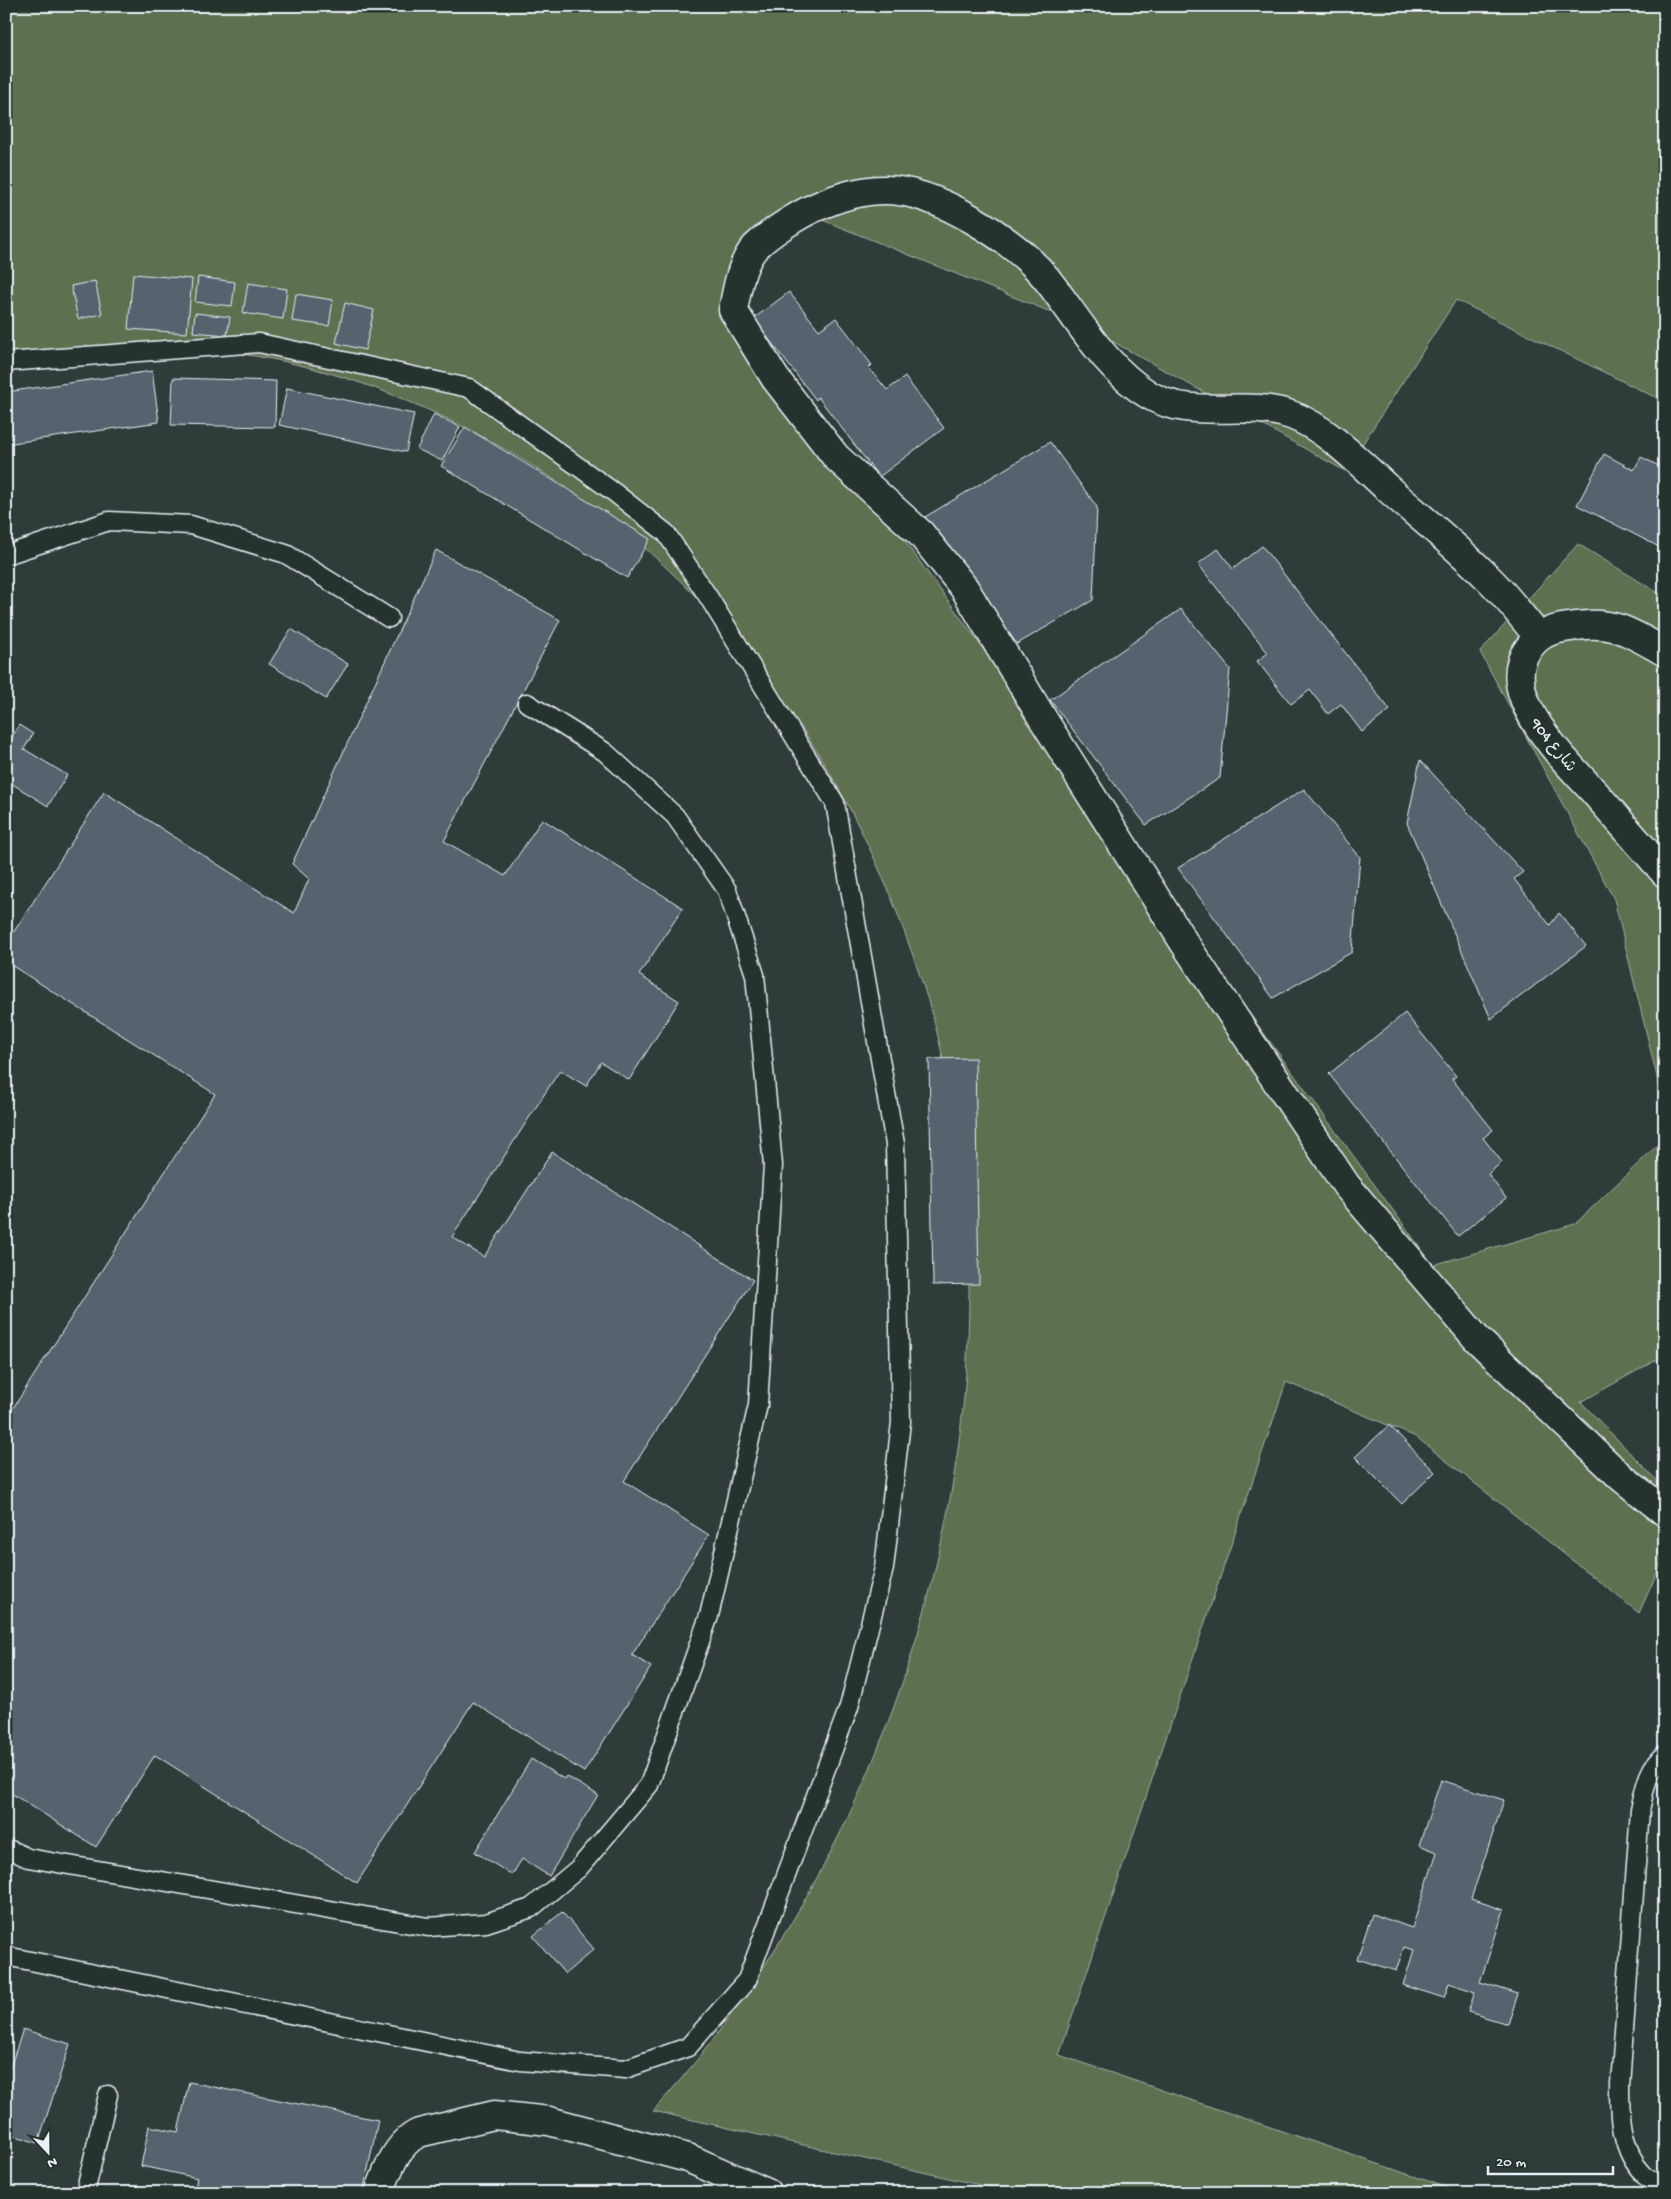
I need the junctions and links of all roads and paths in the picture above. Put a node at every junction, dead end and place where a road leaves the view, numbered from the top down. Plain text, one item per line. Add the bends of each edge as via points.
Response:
1 (6, 362) edge
2 (6, 555) edge
3 (389, 618) dead end
4 (1538, 636) junction
5 (1665, 652) edge
6 (527, 703) dead end
7 (1665, 872) edge
8 (1665, 1512) edge
9 (1665, 1754) edge
10 (6, 1848) edge
11 (6, 1956) edge
12 (108, 2095) dead end
13 (1665, 2186) edge
14 (86, 2193) edge
15 (379, 2193) edge
16 (767, 2193) edge

1 - 11 lane via 259,343 469,388 616,493 666,533 710,598 835,803 895,1144 901,1422 884,1568 849,1708 748,1980 688,2047 625,2069 520,2061
2 - 3 lane via 109,521 191,525 286,554
4 - 5 street via 1555,629 1607,624 1624,629
4 - 7 street, شارع 904 via 1519,668 1529,710 1551,745
4 - 8 street via 1488,578 1332,438 1291,415 1262,410 1186,408 1148,394 1106,357 1037,270 1004,240 930,197 887,189 847,194 810,209 753,250 740,277 733,310 775,378 836,457 921,534 965,589 1042,719 1180,936 1346,1185 1477,1340 1621,1477
6 - 10 lane via 604,752 675,816 727,890 755,975 773,1164 758,1405 710,1616 649,1784 579,1868 531,1908 486,1923 428,1927 28,1858
9 - 13 lane via 1649,1774 1640,1810 1620,2085 1620,2123 1627,2147 1645,2175
12 - 14 lane
15 - 16 street via 403,2145 410,2138 494,2115 549,2121 688,2158

